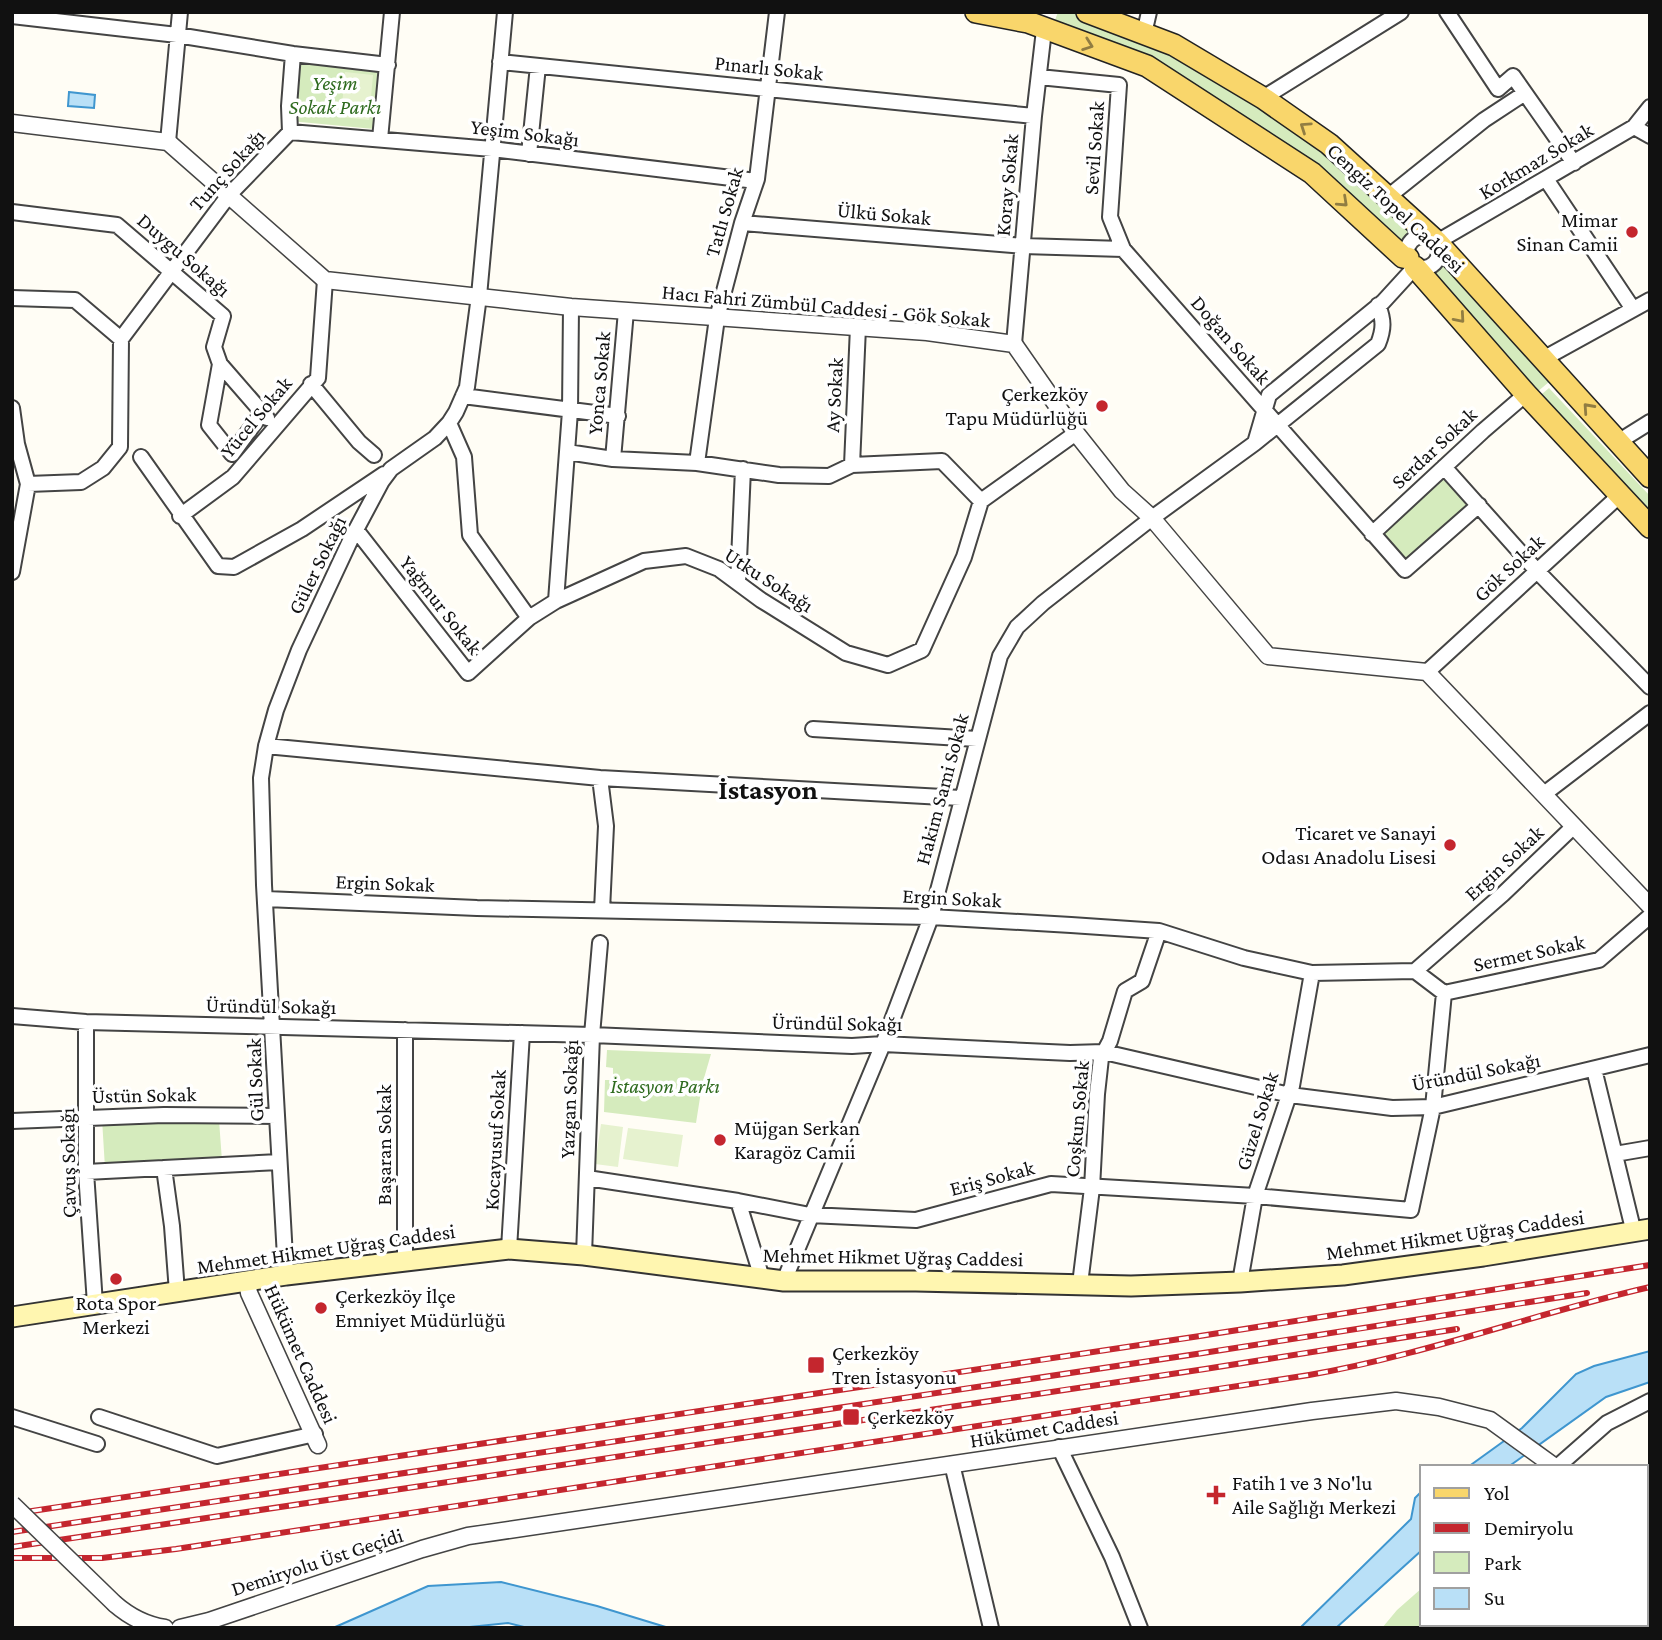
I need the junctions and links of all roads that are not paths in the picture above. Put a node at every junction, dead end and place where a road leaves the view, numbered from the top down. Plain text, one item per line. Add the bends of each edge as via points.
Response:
1 (180, 12) edge
2 (392, 12) edge
3 (505, 12) edge
4 (778, 12) edge
5 (976, 12) edge
6 (1087, 12) edge
7 (1149, 12) edge
8 (1401, 12) edge
9 (1447, 12) edge
10 (12, 16) edge
11 (1112, 17) edge
12 (1035, 19) edge
13 (1144, 34) junction
14 (177, 35) junction
15 (293, 54) junction
16 (500, 62) junction
17 (388, 65) junction
18 (538, 66) junction
19 (1039, 77) junction
20 (769, 89) junction
21 (1525, 93) junction
22 (1263, 98) junction
23 (1650, 107) edge
24 (1034, 116) junction
25 (12, 123) edge
26 (1634, 127) junction
27 (290, 132) junction
28 (1650, 136) edge
29 (380, 139) junction
30 (168, 142) junction
31 (492, 149) junction
32 (529, 154) junction
33 (1574, 163) junction
34 (1546, 179) junction
35 (755, 181) junction
36 (229, 195) junction
37 (1389, 196) junction
38 (12, 212) edge
39 (742, 223) junction
40 (1437, 242) junction
41 (1023, 246) junction
42 (1123, 249) junction
43 (1411, 262) junction
44 (171, 271) junction
45 (325, 280) junction
46 (479, 296) junction
47 (12, 298) edge
48 (1650, 300) edge
49 (1378, 306) junction
50 (572, 307) junction
51 (1633, 309) junction
52 (626, 311) junction
53 (717, 318) junction
54 (858, 327) junction
55 (121, 339) junction
56 (1014, 344) junction
57 (1543, 359) junction
58 (220, 363) junction
59 (311, 384) junction
60 (1526, 394) junction
61 (463, 397) junction
62 (12, 408) edge
63 (1265, 410) junction
64 (570, 411) junction
65 (262, 412) junction
66 (618, 416) junction
67 (1650, 422) edge
68 (449, 423) junction
69 (1277, 425) junction
70 (277, 429) junction
71 (1076, 433) junction
72 (1618, 442) junction
73 (1255, 443) junction
74 (15, 445) edge
75 (567, 452) junction
76 (232, 454) joint
77 (374, 455) dead end
78 (141, 457) dead end
79 (613, 458) junction
80 (697, 463) junction
81 (852, 465) junction
82 (1444, 467) junction
83 (743, 469) junction
84 (391, 470) junction
85 (1650, 477) edge
86 (28, 484) junction
87 (1619, 495) junction
88 (981, 501) junction
89 (1479, 505) junction
90 (180, 516) junction
91 (1152, 518) junction
92 (1650, 527) edge
93 (356, 531) junction
94 (1372, 534) junction
95 (13, 558) edge
96 (1537, 571) junction
97 (12, 572) edge
98 (738, 583) junction
99 (556, 601) junction
100 (529, 618) junction
101 (1427, 672) junction
102 (1650, 687) edge
103 (1650, 713) edge
104 (813, 729) dead end
105 (977, 740) junction
106 (266, 746) junction
107 (600, 778) junction
108 (1544, 794) junction
109 (961, 798) junction
110 (1573, 827) junction
111 (265, 892) junction
112 (1650, 906) edge
113 (602, 911) junction
114 (1650, 916) edge
115 (931, 917) junction
116 (1159, 931) junction
117 (600, 943) dead end
118 (1415, 971) junction
119 (1312, 973) junction
120 (1444, 993) junction
121 (12, 1016) edge
122 (86, 1022) junction
123 (274, 1027) junction
124 (405, 1030) junction
125 (522, 1033) junction
126 (592, 1035) junction
127 (883, 1044) junction
128 (1104, 1052) junction
129 (1650, 1055) edge
130 (1594, 1069) junction
131 (1290, 1095) junction
132 (1433, 1107) junction
133 (277, 1116) junction
134 (88, 1117) junction
135 (12, 1121) edge
136 (1650, 1148) edge
137 (1615, 1154) junction
138 (279, 1162) junction
139 (164, 1168) junction
140 (86, 1172) junction
141 (587, 1178) junction
142 (1092, 1188) junction
143 (1255, 1196) junction
144 (738, 1201) junction
145 (810, 1215) junction
146 (1642, 1231) edge
147 (509, 1249) junction
148 (584, 1255) junction
149 (405, 1260) junction
150 (286, 1275) junction
151 (762, 1278) junction
152 (247, 1281) junction
153 (784, 1281) junction
154 (1240, 1282) junction
155 (1080, 1284) junction
156 (177, 1292) junction
157 (95, 1304) junction
158 (12, 1317) edge
159 (1650, 1401) edge
160 (12, 1417) edge
161 (99, 1417) dead end
162 (317, 1439) joint
163 (97, 1444) dead end
164 (1059, 1447) junction
165 (952, 1464) junction
166 (1553, 1465) edge
167 (12, 1504) edge
168 (468, 1536) joint
169 (165, 1628) edge
170 (180, 1628) edge
171 (991, 1628) edge
172 (1140, 1628) edge

1 - 14 street
2 - 17 street
3 - 16 street
4 - 20 street, Tatlı Sokak
5 - 12 main road, Cengiz Topel Caddesi
6 - 11 main road, Cengiz Topel Caddesi
7 - 13 street
8 - 22 street
9 - 21 street via 1497,89 1513,76
10 - 14 street
11 - 13 main road, Cengiz Topel Caddesi
12 - 19 street, Koray Sokak
12 -> 43 main road, Cengiz Topel Caddesi via 1147,66 1312,173
13 - 22 main road, Cengiz Topel Caddesi via 1174,45
14 - 15 street
14 - 30 street
15 - 17 street
15 - 27 street
16 - 18 street, Pınarlı Sokak
16 - 31 street
17 - 29 street
18 - 20 street, Pınarlı Sokak
18 - 32 street
19 - 24 street, Koray Sokak
19 - 42 street, Sevil Sokak via 1119,85 1110,217
20 - 24 street, Pınarlı Sokak
20 - 35 street, Tatlı Sokak
21 - 33 street
21 - 37 street
37 -> 22 main road, Cengiz Topel Caddesi via 1329,144
23 - 26 street, Korkmaz Sokak
24 - 41 street, Koray Sokak
25 - 30 street
26 - 28 street
26 - 33 street, Korkmaz Sokak
27 - 29 street, Yeşim Sokağı
27 - 36 street, Tunç Sokağı
29 - 31 street, Yeşim Sokağı
30 - 36 street
31 - 32 street, Yeşim Sokağı
31 - 46 street
32 - 35 street, Yeşim Sokağı
33 - 34 street, Korkmaz Sokak
34 - 40 street, Korkmaz Sokak
34 - 51 street
35 - 39 street, Tatlı Sokak
36 - 44 street, Tunç Sokağı
36 - 45 street
37 - 40 main road, Cengiz Topel Caddesi
38 - 44 street, Duygu Sokağı via 117,225
39 - 41 street, Ülkü Sokak
39 - 53 street, Tatlı Sokak
40 - 43 street via 1435,264 1425,269
40 - 43 street via 1418,236 1409,243
40 - 57 main road, Cengiz Topel Caddesi
41 - 42 street
41 - 56 street, Koray Sokak
42 - 63 street, Doğan Sokak
43 - 49 street
43 -> 60 main road, Cengiz Topel Caddesi
44 - 55 street, Tunç Sokağı
44 - 58 street, Duygu Sokağı via 223,316 214,347
45 - 46 street, Hacı Fahri Zümbül Caddesi - Gök Sokak
45 - 59 street, Yücel Sokak via 318,378
46 - 50 street, Hacı Fahri Zümbül Caddesi - Gök Sokak
46 - 61 street, Güler Sokağı
47 - 55 street via 75,300
48 - 51 street
49 - 63 street via 1269,395
49 - 69 street, Hakim Sami Sokak via 1384,319 1378,344
50 - 52 street, Hacı Fahri Zümbül Caddesi - Gök Sokak
50 - 64 street
51 - 57 street
52 - 53 street, Hacı Fahri Zümbül Caddesi - Gök Sokak
52 - 66 street, Yonca Sokak
53 - 54 street, Hacı Fahri Zümbül Caddesi - Gök Sokak
53 - 80 street, Tatlı Sokak
54 - 56 street, Hacı Fahri Zümbül Caddesi - Gök Sokak
54 - 81 street, Ay Sokak
55 - 86 street via 120,447 103,468 81,482
56 - 71 street, Hacı Fahri Zümbül Caddesi - Gök Sokak
72 -> 57 main road, Cengiz Topel Caddesi
58 - 65 street
58 - 76 street, Duygu Sokağı via 209,425
59 - 70 street, Yücel Sokak
59 - 77 street
60 - 82 street, Serdar Sokak
60 - 87 main road, Cengiz Topel Caddesi
61 - 64 street
61 - 68 street, Güler Sokağı
62 - 74 street
63 - 69 street, Doğan Sokak
63 - 73 street
64 - 66 street
64 - 75 street
65 - 70 street
65 - 76 street, Yücel Sokak
66 - 79 street, Yonca Sokak
67 - 72 street
68 - 84 street, Güler Sokağı
68 - 100 street via 464,457 470,535
69 - 73 street, Hakim Sami Sokak
69 - 94 street, Doğan Sokak
70 - 90 street, Yücel Sokak via 233,478
71 - 88 street
71 - 91 street, Hacı Fahri Zümbül Caddesi - Gök Sokak via 1122,491
72 - 85 main road, Cengiz Topel Caddesi
73 - 91 street, Hakim Sami Sokak
74 - 86 street
75 - 79 street
75 - 99 street
78 - 90 street
79 - 80 street
80 - 83 street
81 - 83 street via 829,477
81 - 88 street via 942,461
82 - 89 street
82 - 94 street, Serdar Sokak
83 - 98 street
84 - 90 street via 234,567 218,566
84 - 93 street, Güler Sokağı
86 - 95 street
87 - 92 main road, Cengiz Topel Caddesi
87 - 96 street, Gök Sokak
88 - 98 street, Utku Sokağı via 964,557 922,650 888,665 846,653
89 - 94 street, Doğan Sokak via 1405,570
89 - 96 street
91 - 101 street, Hacı Fahri Zümbül Caddesi - Gök Sokak via 1268,656
91 - 105 street, Hakim Sami Sokak via 1017,627 1000,656
93 - 100 street, Yağmur Sokak via 468,673
93 - 106 street, Güler Sokağı via 299,650
95 - 97 street
96 - 101 street, Gök Sokak
96 - 102 street
98 - 99 street, Utku Sokağı via 719,569 686,556 644,561
99 - 100 street, Utku Sokağı
101 - 108 street
103 - 108 street
104 - 105 street
105 - 109 street, Hakim Sami Sokak
106 - 107 street
106 - 111 street, Güler Sokağı via 261,778
107 - 109 street
107 - 113 street via 606,826
108 - 110 street
109 - 115 street, Hakim Sami Sokak
110 - 112 street
110 - 118 street, Ergin Sokak
111 - 113 street, Ergin Sokak
111 - 123 street, Gül Sokak
113 - 115 street, Ergin Sokak
114 - 120 street, Sermet Sokak via 1599,960
115 - 116 street, Ergin Sokak
115 - 127 street, Hakim Sami Sokak
116 - 119 street, Ergin Sokak via 1244,958
116 - 128 street, Coşkun Sokak via 1142,981 1125,991
117 - 126 street, Yazgan Sokağı
118 - 119 street, Ergin Sokak
118 - 120 street
119 - 131 street, Güzel Sokak
120 - 132 street
121 - 122 street, Üründül Sokağı
122 - 123 street, Üründül Sokağı
122 - 134 street, Çavuş Sokağı
123 - 124 street, Üründül Sokağı
123 - 133 street, Gül Sokak
124 - 125 street, Üründül Sokağı
124 - 149 street, Başaran Sokak
125 - 126 street, Üründül Sokağı
125 - 147 street, Kocayusuf Sokak
126 - 127 street, Üründül Sokağı
126 - 141 street, Yazgan Sokağı
127 - 128 street, Üründül Sokağı
127 - 145 street, Hakim Sami Sokak
128 - 131 street, Üründül Sokağı
128 - 142 street, Coşkun Sokak
129 - 130 street, Üründül Sokağı
130 - 132 street, Üründül Sokağı
130 - 137 street
131 - 132 street, Üründül Sokağı via 1392,1108
131 - 143 street, Güzel Sokak
132 - 143 street, Eriş Sokak via 1411,1210
133 - 134 street, Üstün Sokak
133 - 138 street, Gül Sokak
134 - 135 street, Üstün Sokak
134 - 140 street, Çavuş Sokağı
136 - 137 street
137 - 146 street
138 - 139 street
138 - 150 street, Gül Sokak
139 - 140 street
139 - 156 street
140 - 157 street, Çavuş Sokağı
141 - 144 street, Eriş Sokak
141 - 148 street, Yazgan Sokağı
142 - 143 street, Eriş Sokak
142 - 145 street, Eriş Sokak via 1051,1184 916,1220
142 - 155 street, Coşkun Sokak
143 - 154 street, Güzel Sokak
144 - 145 street, Eriş Sokak
144 - 151 street
145 - 153 street, Hakim Sami Sokak
146 - 154 main road, Mehmet Hikmet Uğraş Caddesi via 1343,1275
147 - 148 main road, Mehmet Hikmet Uğraş Caddesi
147 - 149 main road, Mehmet Hikmet Uğraş Caddesi
148 - 151 main road, Mehmet Hikmet Uğraş Caddesi
149 - 150 main road, Mehmet Hikmet Uğraş Caddesi
150 - 152 main road, Mehmet Hikmet Uğraş Caddesi
151 - 153 main road, Mehmet Hikmet Uğraş Caddesi
152 - 156 main road, Mehmet Hikmet Uğraş Caddesi
152 - 162 street, Hükümet Caddesi
153 - 155 main road, Mehmet Hikmet Uğraş Caddesi
154 - 155 main road, Mehmet Hikmet Uğraş Caddesi
156 - 157 main road, Mehmet Hikmet Uğraş Caddesi
157 - 158 main road, Mehmet Hikmet Uğraş Caddesi
159 - 166 street via 1607,1423
160 - 163 street
161 - 162 street via 217,1456
164 - 165 street, Hükümet Caddesi
164 - 166 street, Hükümet Caddesi via 1396,1401 1490,1420
164 - 172 street
165 - 168 street, Hükümet Caddesi
165 - 171 street
167 - 169 street, bridge via 128,1615
168 - 170 street, Demiryolu Üst Geçidi

